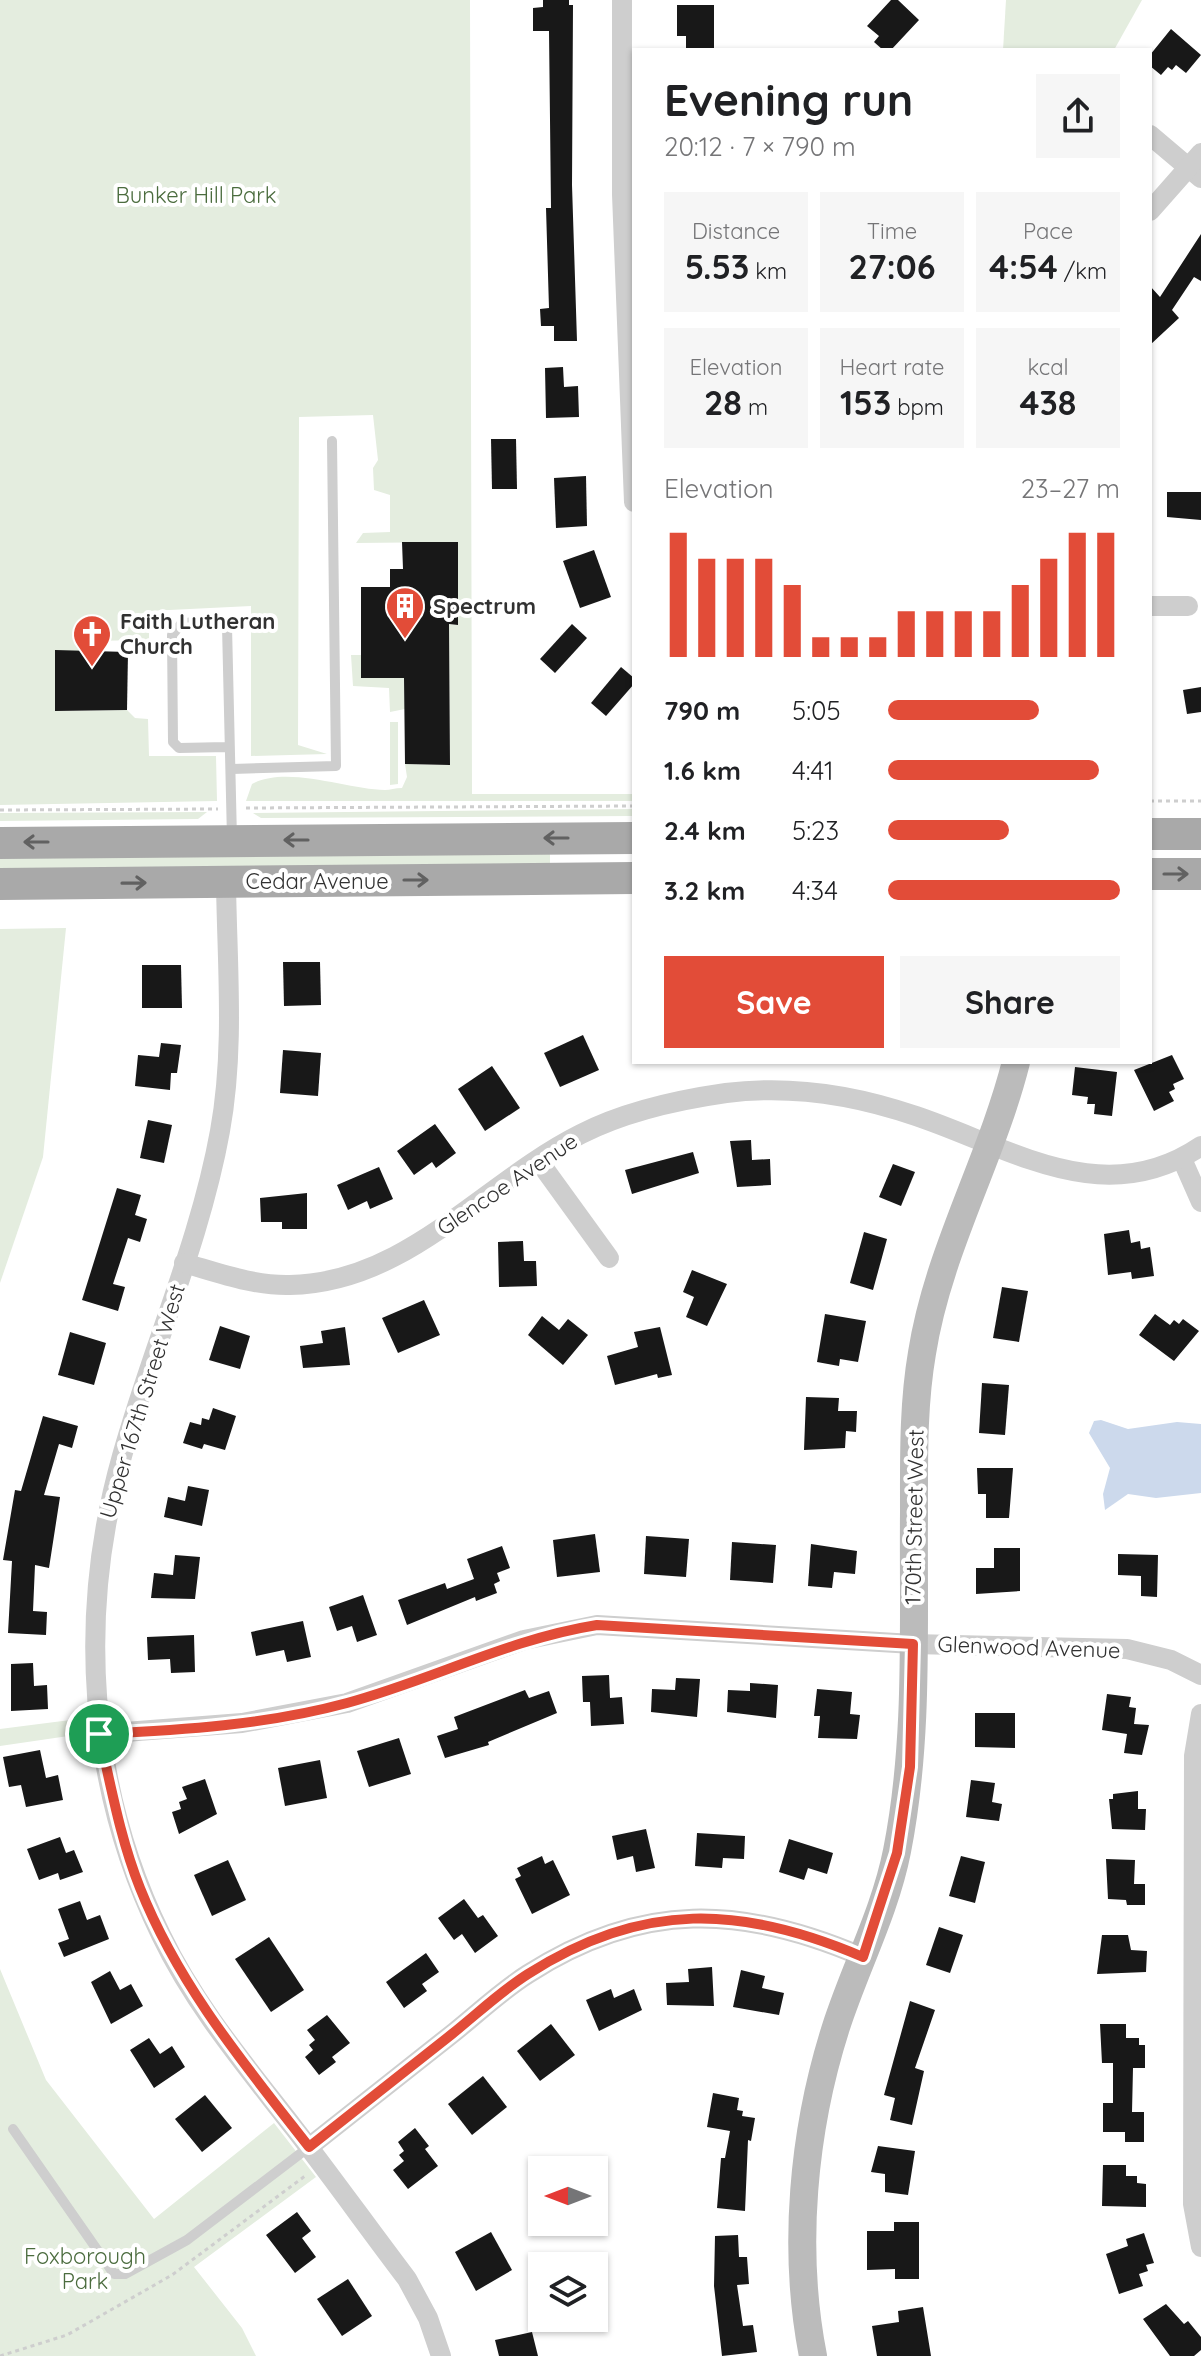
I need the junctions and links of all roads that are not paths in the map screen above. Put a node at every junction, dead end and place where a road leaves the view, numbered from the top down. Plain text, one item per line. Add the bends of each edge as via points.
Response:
1 (622, 0) edge
2 (1152, 136) edge
3 (1197, 166) edge
4 (1152, 209) edge
5 (332, 441) dead end
6 (632, 451) edge
7 (1152, 606) edge
8 (1188, 606) dead end
9 (227, 747) junction
10 (232, 769) junction
11 (1152, 834) edge
12 (1201, 834) edge
13 (632, 838) edge
14 (232, 841) junction
15 (0, 843) edge
16 (1152, 874) edge
17 (1201, 874) edge
18 (632, 878) edge
19 (226, 882) junction
20 (0, 884) edge
21 (1015, 1064) edge
22 (987, 1145) junction
23 (1201, 1146) edge
24 (1182, 1159) junction
25 (538, 1160) junction
26 (1201, 1202) edge
27 (609, 1258) dead end
28 (184, 1263) junction
29 (913, 1644) junction
30 (1201, 1675) edge
31 (1201, 1714) edge
32 (99, 1734) junction
33 (863, 1957) junction
34 (13, 2129) dead end
35 (315, 2156) junction
36 (1201, 2247) edge
37 (441, 2356) edge
38 (813, 2356) edge

1 - 6 street via 622,194
2 - 3 street
3 - 4 street
5 - 10 lane via 336,766
7 - 8 street
9 - 9 lane via 227,626 219,621 182,623 172,635 173,742 179,748
9 - 10 lane
10 - 14 lane
11 - 12 main road
13 -> 14 main road, Cedar Avenue
14 -> 15 main road, Cedar Avenue
16 -> 17 main road
19 -> 18 main road, Cedar Avenue
20 -> 19 main road, Cedar Avenue
19 - 28 street, Upper 167th Street West via 226,1091
21 - 22 street, 170th Street West
22 - 24 street, Glencoe Avenue via 1098,1177
22 - 25 street, Glencoe Avenue via 915,1115 854,1098 747,1092 696,1097 633,1114 581,1133
22 - 29 street, 170th Street West via 947,1251 921,1354 914,1436
23 - 24 street, Glencoe Avenue
24 - 26 street
25 - 27 street
25 - 28 street, Glencoe Avenue via 427,1238 362,1272 291,1285
28 - 32 street, Upper 167th Street West via 102,1533 94,1625
29 - 30 street, Glenwood Avenue via 1127,1649 1171,1660
29 - 32 street, Glenwood Avenue via 597,1625 524,1640 347,1703 242,1723
29 - 33 street, 170th Street West via 902,1825 888,1888
31 - 36 street via 1194,1756 1193,2204
32 - 35 street, Upper 167th Street West via 120,1830 162,1937 208,2017
33 - 35 street via 794,1929 731,1918 666,1919 603,1934 527,1974
33 - 38 street, 170th Street West via 825,2065 808,2165 803,2268
34 - 35 lane via 114,2274 125,2274 187,2240
35 - 37 street, Upper 167th Street West via 407,2279

